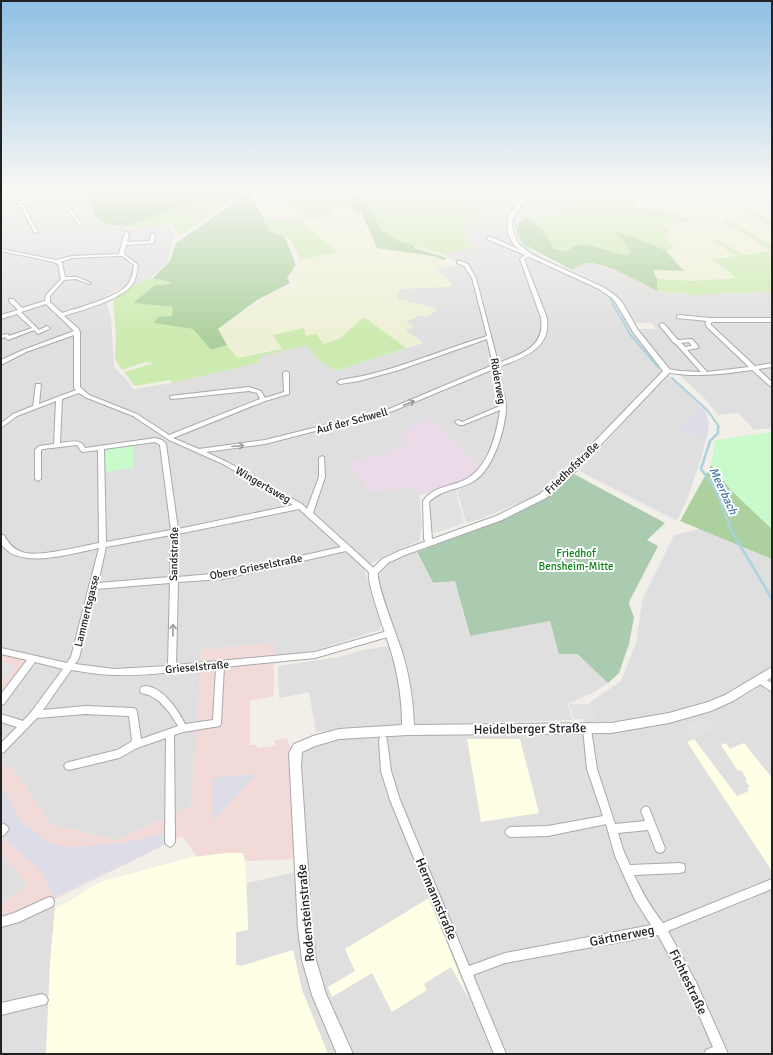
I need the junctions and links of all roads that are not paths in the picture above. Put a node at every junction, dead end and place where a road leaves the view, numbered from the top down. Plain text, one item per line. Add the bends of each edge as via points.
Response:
1 (126, 238) edge
2 (153, 238) edge
3 (489, 238) dead end
4 (513, 238) edge
5 (124, 244) junction
6 (1, 250) edge
7 (48, 252) dead end
8 (121, 255) junction
9 (529, 255) junction
10 (45, 259) junction
11 (57, 261) junction
12 (459, 262) dead end
13 (63, 279) junction
14 (89, 283) dead end
15 (11, 300) dead end
16 (47, 302) junction
17 (20, 311) junction
18 (61, 315) junction
19 (1, 317) edge
20 (679, 317) dead end
21 (710, 320) junction
22 (772, 320) edge
23 (662, 325) dead end
24 (34, 328) junction
25 (47, 328) dead end
26 (1, 331) edge
27 (77, 332) junction
28 (3, 336) edge
29 (489, 337) junction
30 (676, 342) junction
31 (683, 349) junction
32 (1, 363) edge
33 (772, 365) edge
34 (496, 366) junction
35 (754, 368) junction
36 (667, 371) junction
37 (286, 373) dead end
38 (705, 373) junction
39 (340, 382) dead end
40 (38, 385) dead end
41 (772, 385) edge
42 (78, 391) junction
43 (172, 397) dead end
44 (60, 399) junction
45 (263, 400) junction
46 (36, 407) junction
47 (503, 407) junction
48 (1, 416) edge
49 (7, 420) junction
50 (458, 422) dead end
51 (1, 426) edge
52 (169, 437) junction
53 (57, 444) junction
54 (101, 448) junction
55 (200, 451) junction
56 (322, 458) dead end
57 (38, 479) dead end
58 (300, 506) junction
59 (309, 514) junction
60 (175, 532) junction
61 (1, 538) edge
62 (430, 542) junction
63 (103, 546) junction
64 (346, 548) junction
65 (374, 572) junction
66 (173, 579) junction
67 (93, 586) junction
68 (391, 633) junction
69 (1, 651) edge
70 (33, 658) junction
71 (220, 664) junction
72 (70, 666) junction
73 (172, 668) junction
74 (772, 671) edge
75 (759, 679) junction
76 (772, 688) edge
77 (144, 690) dead end
78 (1, 701) edge
79 (35, 714) junction
80 (1, 718) edge
81 (24, 725) junction
82 (183, 728) junction
83 (587, 729) junction
84 (408, 730) junction
85 (170, 733) junction
86 (384, 740) dead end
87 (134, 745) junction
88 (1, 749) edge
89 (69, 766) dead end
90 (295, 766) joint
91 (646, 811) dead end
92 (609, 819) junction
93 (651, 825) junction
94 (612, 829) junction
95 (510, 832) dead end
96 (170, 842) dead end
97 (660, 848) dead end
98 (680, 868) dead end
99 (627, 870) junction
100 (772, 884) edge
101 (49, 902) dead end
102 (1, 922) edge
103 (661, 929) junction
104 (467, 972) junction
105 (42, 1000) dead end
106 (1, 1009) edge
107 (718, 1053) edge
108 (345, 1054) edge
109 (500, 1054) edge

1 - 5 street
2 - 5 street via 152,242
3 - 9 street
4 - 9 street via 519,248
5 - 8 street
6 - 10 street
7 - 10 street
8 - 11 street via 72,257
8 - 18 street via 136,265 132,283 128,287 103,300
9 - 34 street, Auf der Schwell via 522,259 544,318 544,336 527,353
9 - 36 street via 601,288 614,297 635,331
10 - 11 street
11 - 13 street via 62,266
12 - 29 street, Röderweg via 466,265 474,278
13 - 14 street via 77,278
13 - 16 street via 48,296
15 - 17 street
16 - 17 street
16 - 18 street
17 - 19 street
17 - 24 street
18 - 27 street
20 - 21 street
21 - 22 street
21 - 35 street via 709,326
23 - 30 street
24 - 25 street via 38,332
24 - 28 street via 8,338
26 - 28 street
27 - 32 street via 3,360
27 - 42 street
29 - 34 street, Röderweg
29 - 39 street via 409,365
30 - 31 street
30 - 31 street via 690,340 696,347
31 - 38 street
33 - 35 street
34 - 47 street, Röderweg
55 -> 34 street, Auf der Schwell via 265,442 391,410
35 - 38 street
35 - 41 street
36 - 38 street
36 - 62 street, Friedhofstraße via 568,474 543,496 499,518
37 - 45 street via 287,393
40 - 46 street
42 - 44 street
42 - 52 street, Wingertsweg via 124,410
43 - 45 street via 249,389 259,392
44 - 46 street
44 - 53 street
45 - 52 street
46 - 49 street
47 - 50 street via 461,424
47 - 62 street, Röderweg via 498,436 478,474 466,483 434,493 426,501
48 - 49 street
49 - 51 street
52 - 55 street, Wingertsweg
53 - 54 street via 78,443 83,450
53 - 57 street via 38,450
54 - 60 street, Sandstraße via 160,441 164,448
54 - 63 street, Lammertsgasse
55 - 58 street, Wingertsweg
56 - 59 street via 322,477
58 - 59 street, Wingertsweg
58 - 60 street
59 - 64 street, Wingertsweg
60 - 63 street
60 - 66 street, Sandstraße
61 - 63 street via 15,553 28,556 52,555
62 - 65 street, Friedhofstraße via 385,561
63 - 67 street, Lammertsgasse
64 - 65 street, Wingertsweg
64 - 66 street, Obere Grieselstraße via 223,576
65 - 68 street via 372,576
66 - 67 street, Obere Grieselstraße
73 -> 66 street, Sandstraße
67 - 72 street, Lammertsgasse via 75,658
68 - 71 street, Grieselstraße via 323,654
68 - 84 street via 404,680 408,704
69 - 70 street, Grieselstraße
70 - 72 street, Grieselstraße
70 - 78 street
71 - 73 street, Grieselstraße
71 - 82 street via 217,723
72 - 73 street, Grieselstraße via 114,672
72 - 79 street, Lammertsgasse
74 - 75 street, Heidelberger Straße
75 - 76 street
75 - 83 street, Heidelberger Straße via 729,698 687,714 611,728
77 - 82 street via 153,691 158,695 176,715
79 - 81 street, Lammertsgasse
79 - 87 street via 85,710 133,712 137,741
80 - 81 street
81 - 88 street, Lammertsgasse
82 - 85 street
83 - 84 street, Heidelberger Straße
83 - 92 street, Fichtestraße via 592,769
84 - 90 street, Heidelberger Straße via 339,734 313,740 295,753
85 - 87 street
85 - 96 street
86 - 104 street, Hermannstraße via 386,771 395,800
87 - 89 street via 119,754
90 - 108 street, Rodensteinstraße via 309,960 319,995
91 - 93 street
92 - 94 street, Fichtestraße
92 - 95 street via 548,831
93 - 94 street
93 - 97 street
94 - 99 street, Fichtestraße
98 - 99 street
99 - 103 street, Fichtestraße via 652,918
100 - 103 street, Gärtnerweg
101 - 102 street
103 - 104 street, Gärtnerweg via 504,958
103 - 107 street, Fichtestraße via 692,986
104 - 109 street, Hermannstraße
105 - 106 street

